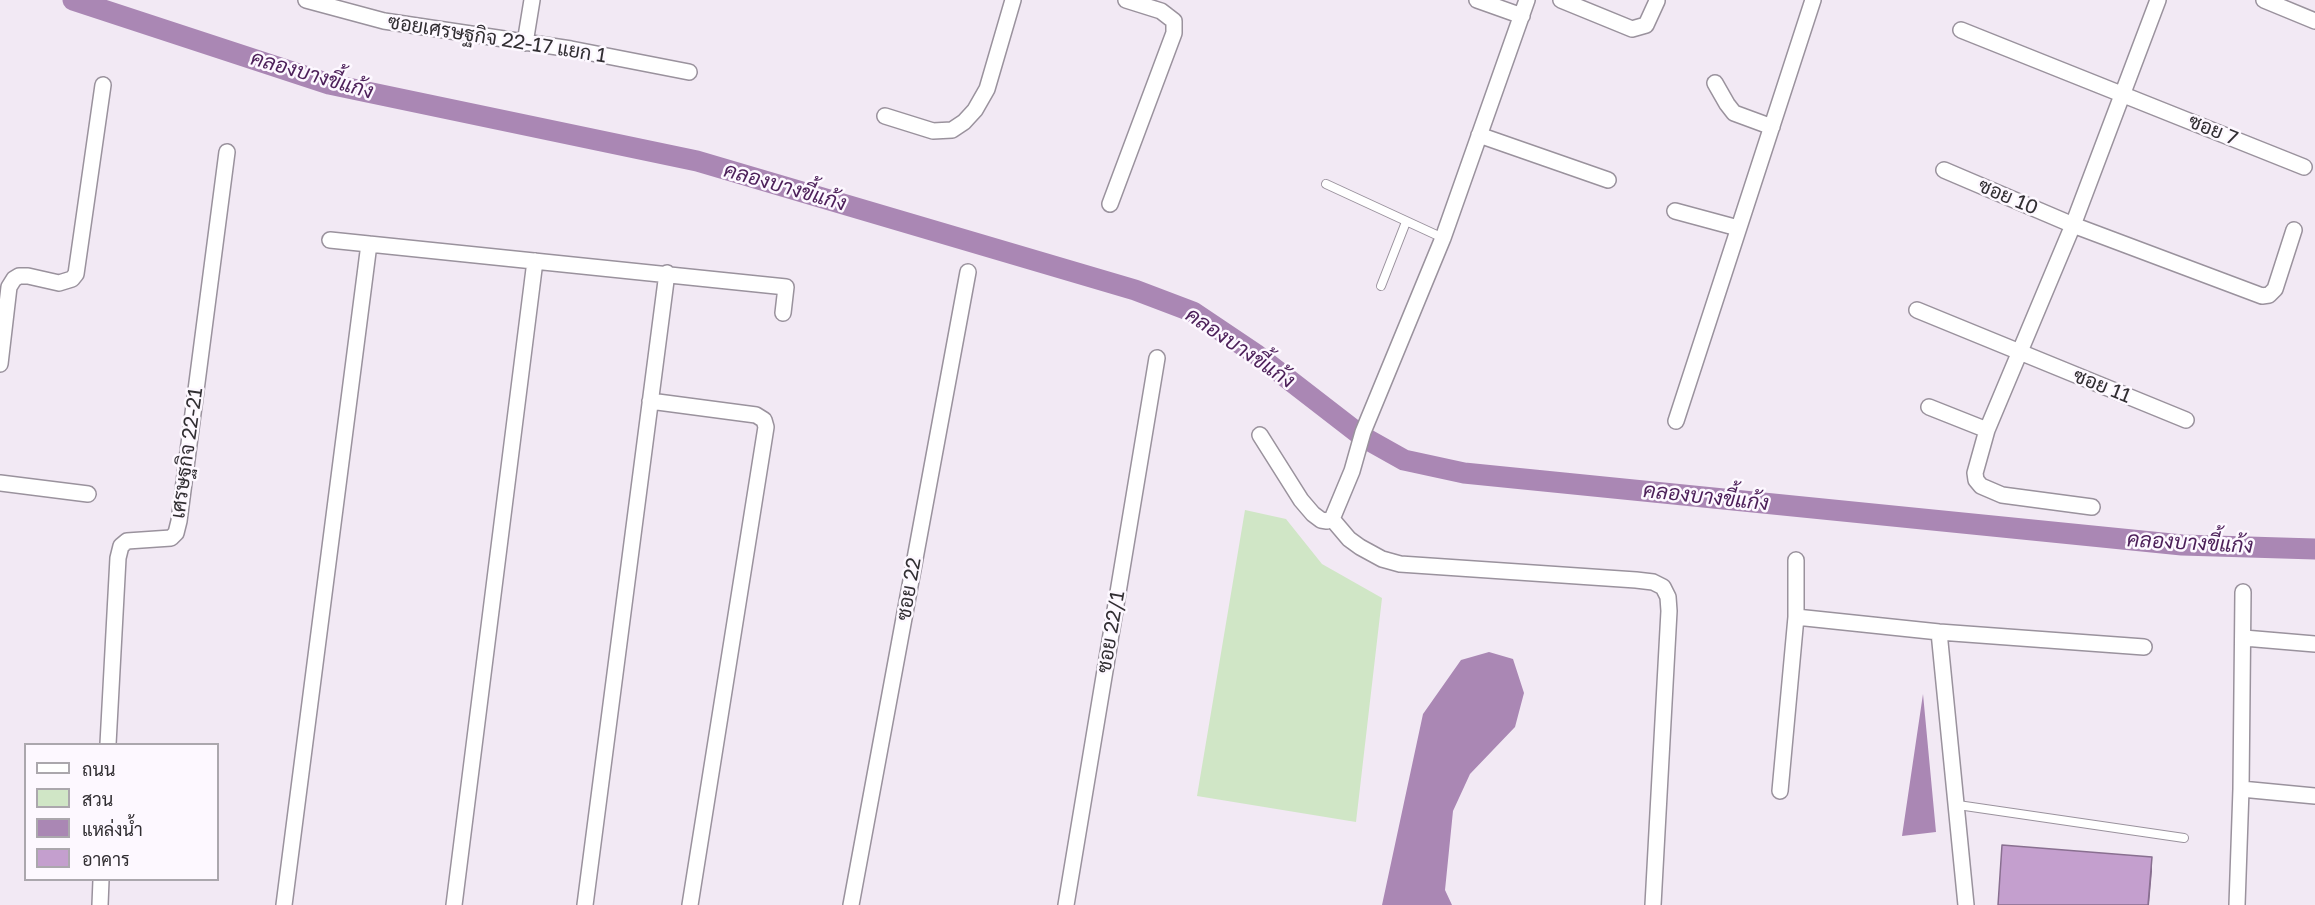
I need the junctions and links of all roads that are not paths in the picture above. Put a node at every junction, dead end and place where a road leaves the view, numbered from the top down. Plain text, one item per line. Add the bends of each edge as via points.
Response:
1 (306, 0) edge
2 (532, 0) edge
3 (1013, 0) edge
4 (1126, 0) edge
5 (1477, 0) edge
6 (1527, 0) edge
7 (1561, 0) edge
8 (1813, 0) edge
9 (2158, 0) edge
10 (2264, 0) edge
11 (1657, 1) edge
12 (1522, 16) junction
13 (2315, 21) edge
14 (1961, 30) dead end
15 (525, 43) junction
16 (689, 72) dead end
17 (1715, 82) dead end
18 (103, 85) dead end
19 (2121, 93) junction
20 (885, 116) dead end
21 (1772, 127) junction
22 (1479, 135) junction
23 (227, 152) dead end
24 (2304, 167) dead end
25 (1944, 170) dead end
26 (1608, 180) dead end
27 (1326, 184) dead end
28 (1110, 204) dead end
29 (1675, 211) dead end
30 (1406, 222) junction
31 (2073, 225) junction
32 (1738, 228) junction
33 (2294, 230) dead end
34 (1443, 238) junction
35 (330, 240) dead end
36 (369, 244) junction
37 (535, 261) junction
38 (968, 272) dead end
39 (667, 273) junction
40 (1381, 286) dead end
41 (4, 294) edge
42 (1917, 310) dead end
43 (783, 313) dead end
44 (2019, 352) junction
45 (1157, 358) dead end
46 (0, 364) edge
47 (650, 401) junction
48 (1929, 407) dead end
49 (2186, 420) dead end
50 (1676, 421) dead end
51 (1987, 429) junction
52 (1260, 435) dead end
53 (0, 483) edge
54 (88, 494) dead end
55 (2092, 507) dead end
56 (1332, 519) junction
57 (1796, 560) dead end
58 (2243, 592) dead end
59 (1796, 616) junction
60 (1939, 632) junction
61 (2244, 638) junction
62 (2315, 644) edge
63 (2144, 647) dead end
64 (108, 743) edge
65 (2241, 789) junction
66 (1780, 791) dead end
67 (2315, 795) edge
68 (1958, 805) junction
69 (2184, 838) dead end
70 (101, 881) edge
71 (100, 905) edge
72 (284, 905) edge
73 (454, 905) edge
74 (585, 905) edge
75 (690, 905) edge
76 (851, 905) edge
77 (1066, 905) edge
78 (1653, 905) edge
79 (1966, 905) edge
80 (2236, 905) edge

1 - 15 street, ซอยเศรษฐกิจ 22-17 แยก 1 via 384,21
2 - 15 street
3 - 20 street via 987,88 964,122 952,130 933,131
4 - 28 street via 1161,11 1174,21 1174,33
5 - 12 street
6 - 12 street
7 - 11 street via 1632,29 1646,25
8 - 21 street
9 - 19 street
10 - 13 street
12 - 22 street
14 - 19 street, ซอย 7
15 - 16 street, ซอยเศรษฐกิจ 22-17 แยก 1
17 - 21 street via 1734,113
18 - 41 street via 76,274 59,283 19,276
19 - 24 street, ซอย 7
19 - 31 street
21 - 32 street
22 - 26 street
22 - 34 street
23 - 64 street, เศรษฐกิจ 22-21 via 176,533 166,540 127,541 118,558
25 - 31 street, ซอย 10
27 - 30 lane
29 - 32 street
30 - 34 lane
30 - 40 lane
31 - 33 street, ซอย 10 via 2262,296 2275,290
31 - 44 street
32 - 50 street
34 - 56 street via 1363,432
35 - 36 street
36 - 37 street
36 - 72 street
37 - 39 street
37 - 73 street
38 - 76 street, ซอย 22
39 - 43 street via 786,287
39 - 47 street
41 - 46 street
42 - 44 street, ซอย 11
44 - 49 street, ซอย 11
44 - 51 street
45 - 77 street, ซอย 22/1
47 - 74 street
47 - 75 street via 756,415 766,427
48 - 51 street
51 - 55 street via 1975,473 1981,486 2002,495
52 - 56 street via 1301,500 1321,520
53 - 54 street
56 - 78 street via 1360,547 1400,564 1636,580 1663,587 1669,611
57 - 59 street
58 - 61 street
59 - 60 street
59 - 66 street
60 - 63 street
60 - 68 street
61 - 62 street
61 - 65 street
65 - 67 street
65 - 80 street
68 - 69 lane
68 - 79 street
70 - 71 street

